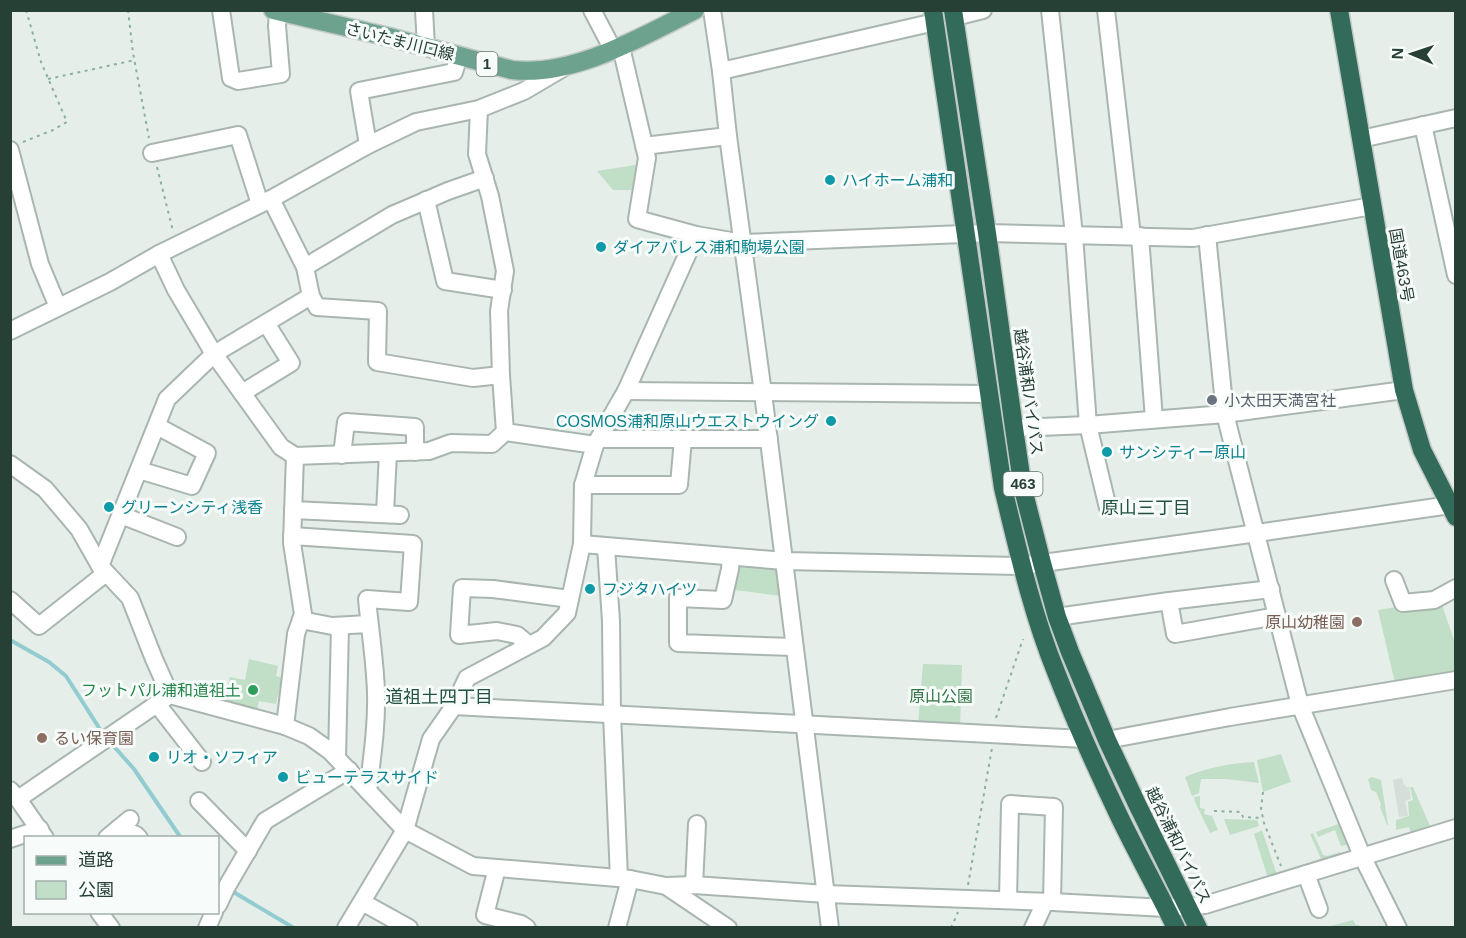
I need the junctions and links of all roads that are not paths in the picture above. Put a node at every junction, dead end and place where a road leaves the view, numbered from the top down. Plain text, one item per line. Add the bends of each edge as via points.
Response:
1 (221, 10) edge
2 (424, 10) edge
3 (592, 10) edge
4 (695, 10) edge
5 (712, 10) edge
6 (983, 10) edge
7 (1050, 10) edge
8 (1106, 10) edge
9 (1339, 10) edge
10 (276, 11) edge
11 (954, 14) edge
12 (934, 16) edge
13 (426, 47) junction
14 (617, 48) junction
15 (459, 56) junction
16 (564, 67) junction
17 (721, 71) junction
18 (479, 109) junction
19 (1455, 118) edge
20 (1423, 125) junction
21 (729, 136) junction
22 (1360, 139) junction
23 (368, 145) junction
24 (15, 146) edge
25 (644, 146) junction
26 (152, 153) road end
27 (485, 178) junction
28 (426, 200) junction
29 (266, 202) junction
30 (1372, 206) junction
31 (1451, 230) edge
32 (987, 233) junction
33 (966, 234) junction
34 (696, 235) junction
35 (1074, 235) junction
36 (1207, 235) junction
37 (1136, 236) junction
38 (743, 243) junction
39 (159, 254) junction
40 (305, 267) junction
41 (1455, 275) edge
42 (502, 290) junction
43 (311, 296) junction
44 (58, 307) junction
45 (266, 323) junction
46 (10, 331) edge
47 (214, 354) junction
48 (501, 375) junction
49 (1404, 390) junction
50 (626, 391) junction
51 (242, 393) junction
52 (763, 393) junction
53 (989, 394) junction
54 (1225, 414) junction
55 (1154, 419) junction
56 (1088, 425) junction
57 (156, 426) junction
58 (1014, 429) junction
59 (505, 432) junction
60 (683, 439) junction
61 (769, 439) junction
62 (597, 442) junction
63 (415, 452) junction
64 (388, 453) junction
65 (342, 454) junction
66 (295, 456) junction
67 (10, 464) edge
68 (139, 470) junction
69 (583, 485) junction
70 (1108, 508) dead end
71 (1454, 508) edge
72 (293, 510) junction
73 (121, 515) junction
74 (1257, 533) junction
75 (292, 536) junction
76 (177, 537) dead end
77 (582, 544) junction
78 (606, 547) junction
79 (731, 557) junction
80 (784, 561) junction
81 (1042, 563) junction
82 (1022, 566) junction
83 (103, 569) junction
84 (1394, 580) dead end
85 (1455, 588) edge
86 (1271, 589) junction
87 (570, 599) junction
88 (10, 600) edge
89 (1169, 601) junction
90 (1277, 616) junction
91 (1057, 617) junction
92 (301, 620) junction
93 (369, 624) junction
94 (340, 626) junction
95 (529, 645) junction
96 (794, 647) junction
97 (1455, 680) edge
98 (164, 700) junction
99 (1300, 705) junction
100 (454, 706) junction
101 (612, 714) junction
102 (803, 723) junction
103 (285, 726) junction
104 (1084, 739) junction
105 (1107, 740) junction
106 (202, 762) dead end
107 (343, 764) junction
108 (368, 791) junction
109 (14, 795) edge
110 (199, 801) dead end
111 (698, 824) dead end
112 (119, 828) edge
113 (1455, 828) edge
114 (405, 830) junction
115 (42, 833) edge
116 (138, 836) edge
117 (10, 838) edge
118 (248, 851) junction
119 (1362, 856) junction
120 (497, 868) junction
121 (1306, 874) junction
122 (625, 879) junction
123 (694, 885) junction
124 (666, 886) junction
125 (826, 894) junction
126 (1008, 900) junction
127 (362, 902) junction
128 (1048, 902) junction
129 (219, 903) edge
130 (1188, 906) junction
131 (1166, 908) junction
132 (1318, 909) dead end
133 (101, 914) edge
134 (482, 921) edge
135 (111, 927) edge
136 (346, 927) edge
137 (409, 927) edge
138 (527, 927) edge
139 (617, 927) edge
140 (728, 927) edge
141 (830, 927) edge
142 (1033, 927) edge
143 (1176, 927) edge
144 (1198, 927) edge
145 (1398, 927) edge

1 - 10 street via 231,78 238,81 281,74
2 - 13 street
3 - 14 street
4 - 14 main road, さいたま川口線 / 1
5 - 17 street
6 - 11 street
7 - 35 street
8 - 37 street
9 - 22 highway, 国道463号
10 - 13 main road, さいたま川口線 / 1
11 - 32 highway, 越谷浦和バイパス / 463
12 - 17 street
12 - 33 highway, 463
13 - 15 main road, さいたま川口線 / 1
14 - 16 main road, さいたま川口線 / 1
14 - 25 street
15 - 16 main road, さいたま川口線 / 1 via 512,70
15 - 23 street via 454,72 359,91
16 - 18 street via 524,91
17 - 21 street
18 - 23 street via 416,122
18 - 27 street via 477,154
19 - 20 street
20 - 22 street
20 - 31 street
21 - 25 street
21 - 38 street
22 - 30 highway, 国道463号
23 - 29 street
24 - 44 street via 40,264
25 - 34 street via 646,158 637,219
26 - 29 street via 238,135
27 - 28 street
27 - 42 street via 505,271
28 - 40 street via 392,215
28 - 42 street via 445,281
29 - 39 street
29 - 40 street
30 - 36 street
30 - 49 highway, 国道463号
31 - 41 street
32 - 33 street
32 - 35 street
32 - 58 highway, 越谷浦和バイパス / 463
33 - 38 street
33 - 53 highway, 463
34 - 38 street
34 - 50 street
35 - 37 street
35 - 56 street
36 - 37 street
36 - 54 street
37 - 55 street
38 - 52 street
39 - 44 street
39 - 47 street
40 - 43 street
42 - 48 street
43 - 45 street
43 - 48 street via 317,307 378,311 377,362 473,378
44 - 46 street
45 - 47 street
45 - 51 street via 291,363
47 - 51 street
47 - 57 street via 167,399
48 - 59 street
49 - 54 street
49 - 71 highway, 国道463号 via 1422,450
50 - 52 street
50 - 62 street
51 - 66 street via 281,447
52 - 53 street
52 - 61 street
53 - 82 highway, 463 via 1003,488
54 - 55 street
54 - 74 street
55 - 56 street
56 - 58 street
56 - 70 street
57 - 68 street
57 - 68 street via 207,453 192,486
58 - 81 highway, 越谷浦和バイパス / 463 via 1023,489
59 - 62 street
59 - 63 street via 492,444 451,442
60 - 61 street
60 - 62 street
60 - 69 street via 679,485
61 - 80 street
62 - 69 street
63 - 64 street
63 - 65 street via 415,427 346,422
64 - 65 street
64 - 72 street via 393,514
65 - 66 street
66 - 72 street
67 - 83 street via 45,489 79,529
68 - 73 street
69 - 77 street
71 - 74 street
72 - 75 street
73 - 76 street
73 - 83 street
74 - 81 street
74 - 86 street
75 - 92 street
75 - 93 street via 413,544 409,602 367,599
77 - 78 street
77 - 87 street
78 - 79 street
78 - 101 street
79 - 80 street
79 - 96 street via 723,600 678,598 678,643
80 - 82 street
80 - 96 street
81 - 82 street
81 - 91 highway, 越谷浦和バイパス / 463
82 - 104 highway, 463 via 1055,672
83 - 88 street via 39,626
83 - 98 street via 130,598 154,659
84 - 85 street via 1403,603 1434,600
86 - 89 street
86 - 90 street
87 - 95 street via 567,613 543,638
87 - 95 street via 462,588 459,635 496,631 517,635
89 - 90 street via 1175,634
89 - 91 street
90 - 99 street
91 - 105 highway, 越谷浦和バイパス / 463
92 - 94 street
92 - 103 street
93 - 94 street
93 - 108 street via 376,695
94 - 107 street
95 - 100 street via 467,678
96 - 102 street
97 - 99 street
98 - 103 street
98 - 106 street
98 - 109 street
99 - 105 street
99 - 119 street
100 - 101 street
100 - 114 street via 431,739
101 - 102 street
101 - 122 street
102 - 104 street
102 - 125 street
103 - 107 street via 309,736
104 - 131 highway, 463
105 - 130 highway, 越谷浦和バイパス / 463
107 - 108 street
107 - 118 street via 265,821
108 - 114 street
109 - 115 street
110 - 118 street
111 - 123 street
112 - 116 street
113 - 119 street
114 - 120 street via 472,866
114 - 127 street
115 - 117 street
118 - 129 street
119 - 121 street
119 - 145 street
120 - 122 street
120 - 134 street
121 - 130 street via 1205,905
121 - 132 street
122 - 124 street
122 - 139 street
123 - 124 street
123 - 125 street
124 - 140 street
125 - 126 street
125 - 141 street
126 - 128 street
126 - 128 street via 1010,804 1054,807
127 - 136 street
127 - 137 street
128 - 131 street
128 - 142 street
130 - 131 street
130 - 144 highway, 越谷浦和バイパス / 463
131 - 143 highway, 463
133 - 135 street
134 - 138 street

